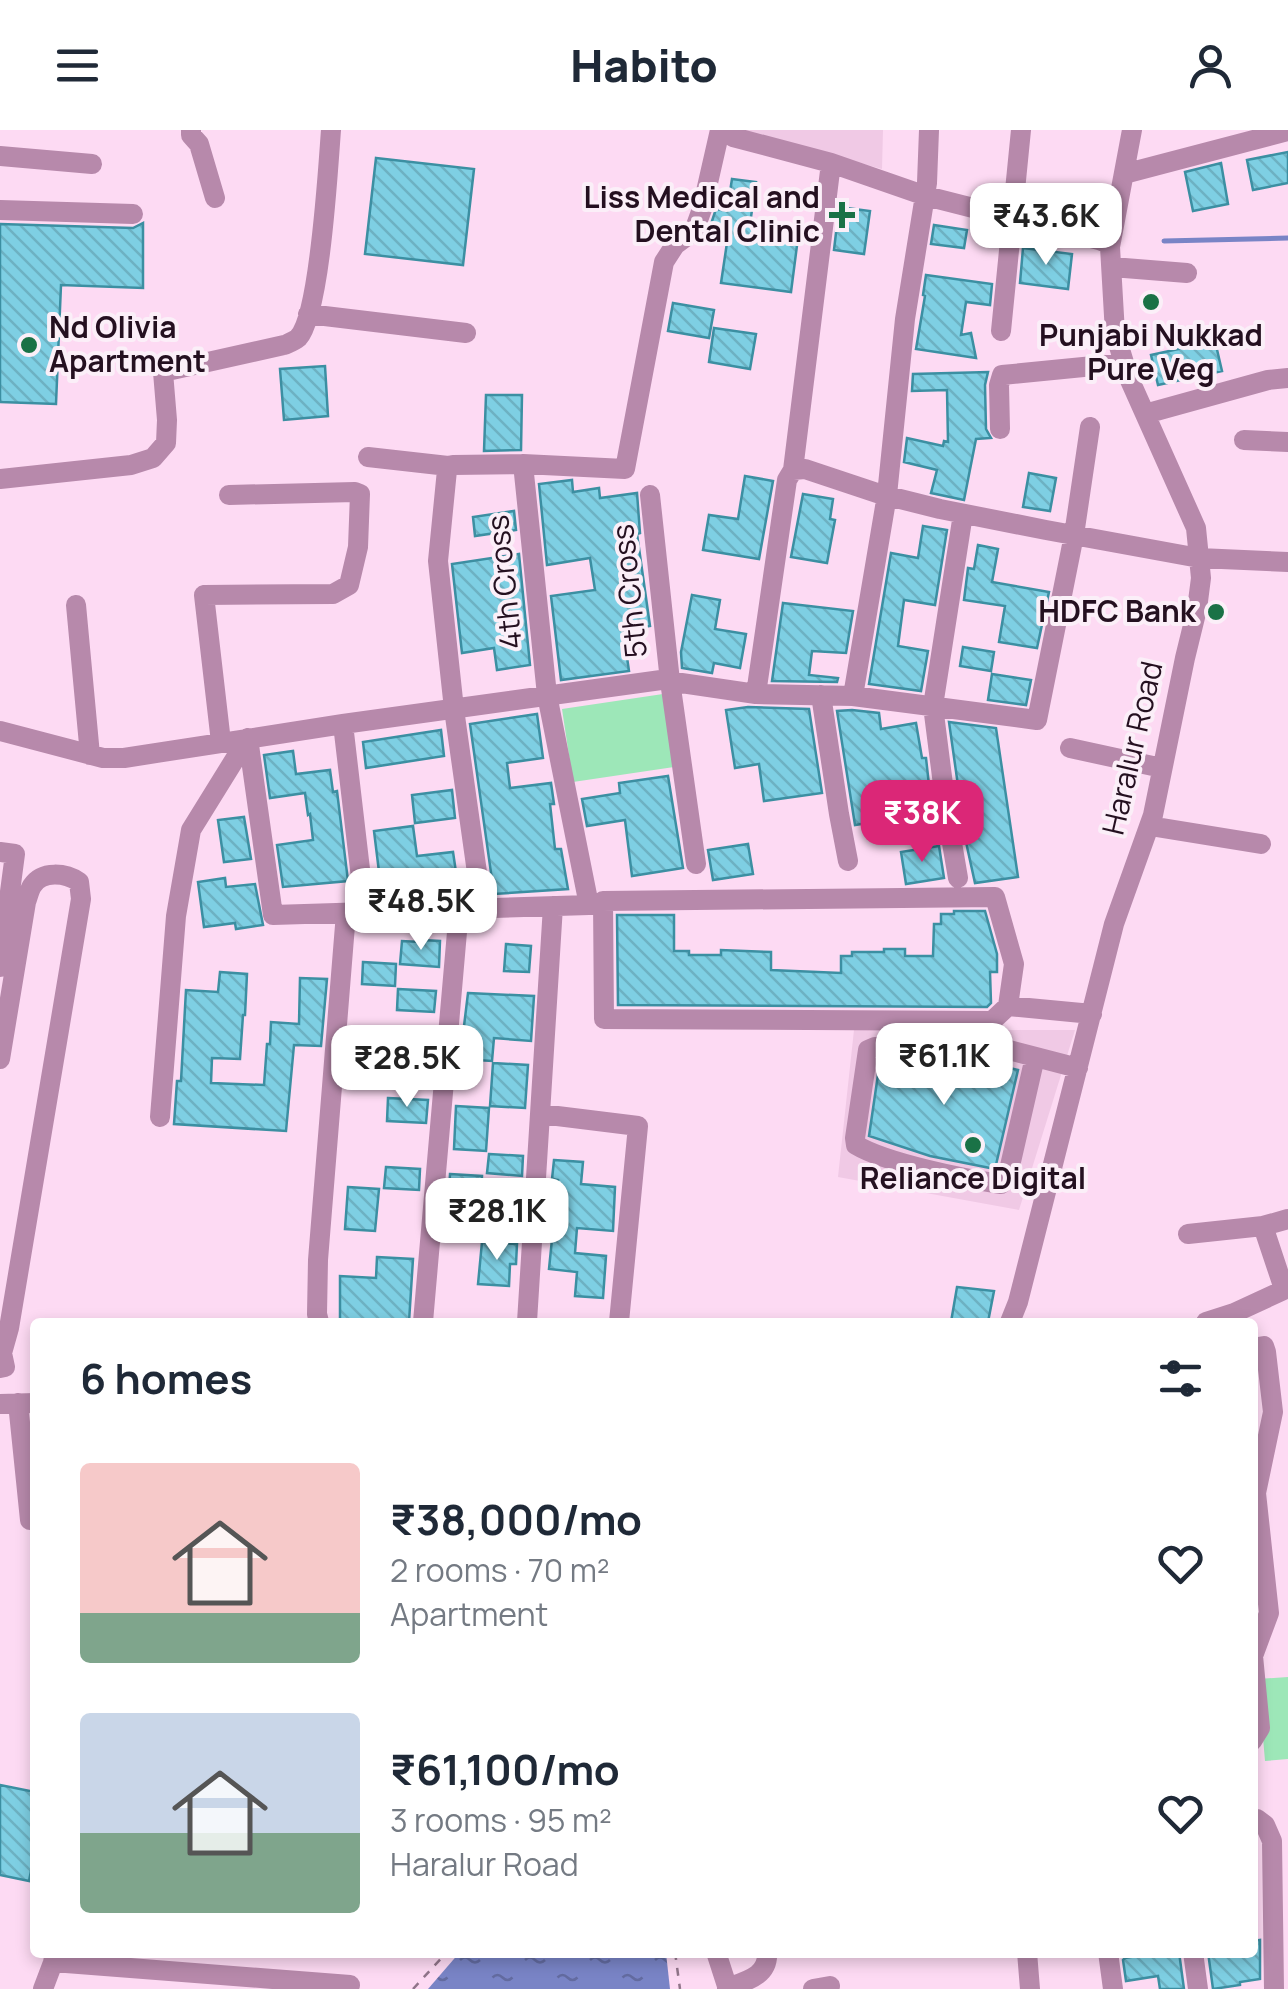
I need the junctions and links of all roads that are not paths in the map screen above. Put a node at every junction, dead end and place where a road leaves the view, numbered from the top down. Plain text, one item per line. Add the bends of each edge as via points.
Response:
1 (192, 130) edge
2 (332, 130) edge
3 (722, 130) edge
4 (930, 130) edge
5 (1021, 130) edge
6 (1132, 130) edge
7 (1288, 132) edge
8 (1249, 136) edge
9 (0, 156) edge
10 (831, 163) junction
11 (92, 164) dead end
12 (1124, 174) junction
13 (926, 196) junction
14 (214, 198) dead end
15 (0, 210) edge
16 (133, 214) dead end
17 (1014, 218) junction
18 (1111, 257) junction
19 (1188, 272) dead end
20 (308, 314) junction
21 (1002, 331) dead end
22 (466, 333) dead end
23 (1124, 364) junction
24 (1288, 378) edge
25 (1145, 414) junction
26 (1090, 427) dead end
27 (1000, 429) dead end
28 (1244, 440) dead end
29 (1288, 442) edge
30 (368, 457) dead end
31 (523, 464) junction
32 (448, 466) junction
33 (794, 470) junction
34 (0, 479) edge
35 (229, 494) dead end
36 (650, 495) dead end
37 (887, 495) junction
38 (963, 514) junction
39 (1074, 535) junction
40 (1199, 558) junction
41 (1288, 562) edge
42 (76, 605) dead end
43 (670, 681) junction
44 (756, 694) junction
45 (547, 695) junction
46 (822, 695) junction
47 (853, 696) junction
48 (934, 706) junction
49 (454, 709) junction
50 (343, 724) junction
51 (0, 731) edge
52 (248, 738) junction
53 (221, 742) junction
54 (1070, 748) dead end
55 (90, 755) junction
56 (1162, 768) junction
57 (1150, 826) junction
58 (1261, 844) dead end
59 (0, 852) edge
60 (848, 862) dead end
61 (696, 864) dead end
62 (958, 878) dead end
63 (553, 906) junction
64 (482, 908) junction
65 (459, 909) junction
66 (356, 912) junction
67 (0, 967) edge
68 (1008, 1006) junction
69 (1092, 1014) junction
70 (1035, 1057) junction
71 (0, 1058) edge
72 (1078, 1068) junction
73 (540, 1114) junction
74 (160, 1117) dead end
75 (1288, 1220) edge
76 (1263, 1226) junction
77 (1188, 1234) dead end
78 (1286, 1288) edge
79 (318, 1318) edge
80 (423, 1318) edge
81 (527, 1318) edge
82 (619, 1318) edge
83 (1012, 1318) edge
84 (1218, 1318) edge
85 (1258, 1347) edge
86 (0, 1368) edge
87 (18, 1403) edge
88 (1258, 1483) edge
89 (1258, 1512) edge
90 (30, 1520) dead end
91 (1258, 1643) edge
92 (1258, 1820) edge
93 (55, 1958) edge
94 (718, 1958) edge
95 (767, 1958) edge
96 (1027, 1958) edge
97 (1109, 1958) edge
98 (1194, 1958) edge
99 (350, 1985) dead end
100 (43, 1989) edge
101 (727, 1989) edge
102 (1030, 1989) edge
103 (1113, 1989) edge
104 (1198, 1989) edge
105 (1274, 1989) edge

1 - 14 street
2 - 20 street
3 - 10 street
3 - 31 street via 694,231 664,262 625,469
4 - 13 street
5 - 17 street
6 - 12 street, Haralur Road
7 - 8 street
8 - 12 street
9 - 11 street
10 - 13 street
10 - 33 street
12 - 18 street, Haralur Road
13 - 17 street
13 - 37 street
15 - 16 street
17 - 18 street via 1110,244
17 - 21 street
18 - 19 street
18 - 23 street, Haralur Road
20 - 22 street
20 - 34 street via 298,338 284,346 163,372 166,444 154,458
23 - 25 street, Haralur Road
23 - 27 street via 1002,376
24 - 25 street
25 - 40 street, Haralur Road via 1196,528
26 - 39 street
28 - 29 street
30 - 32 street
31 - 32 street
31 - 45 street, 4th Cross
32 - 49 street via 438,562
33 - 37 street
33 - 44 street via 786,480
35 - 53 street via 360,494 349,585 333,594 204,595
36 - 43 street, 5th Cross
37 - 38 street
37 - 47 street
38 - 39 street
38 - 48 street
39 - 40 street
39 - 48 street via 1037,720
40 - 41 street
40 - 56 street, Haralur Road via 1197,609
42 - 55 street
43 - 44 street
43 - 45 street
43 - 61 street, 5th Cross
44 - 46 street
45 - 49 street
45 - 63 street, 4th Cross via 588,905
46 - 47 street
46 - 60 street
47 - 48 street
48 - 62 street
49 - 50 street
49 - 64 street
50 - 52 street
50 - 66 street
51 - 55 street
52 - 53 street
52 - 66 street via 273,915
52 - 74 street via 190,830
53 - 55 street via 124,758
54 - 56 street
56 - 57 street, Haralur Road
57 - 58 street
57 - 69 street, Haralur Road via 1114,924
59 - 67 street via 15,854
63 - 64 street
63 - 73 street
64 - 65 street
65 - 66 street
65 - 80 street
66 - 79 street via 318,1260
68 - 68 street via 1014,964 995,897 603,901 604,1019 992,1022
68 - 69 street
69 - 72 street, Haralur Road
70 - 70 street via 969,1046 868,1050 856,1145 1001,1184
70 - 72 street
71 - 86 street via 33,883 45,875 70,876 79,882 81,899 2,1354 6,1367
72 - 83 street, Haralur Road
73 - 81 street
73 - 82 street via 638,1126
75 - 76 street
76 - 77 street
76 - 78 street
78 - 84 street
85 - 88 street via 1266,1352 1273,1412
87 - 90 street
89 - 91 street via 1269,1614
92 - 105 street via 1272,1841
93 - 99 street
93 - 100 street
94 - 101 street
95 - 101 street via 759,1974
96 - 102 street
97 - 103 street
98 - 104 street

